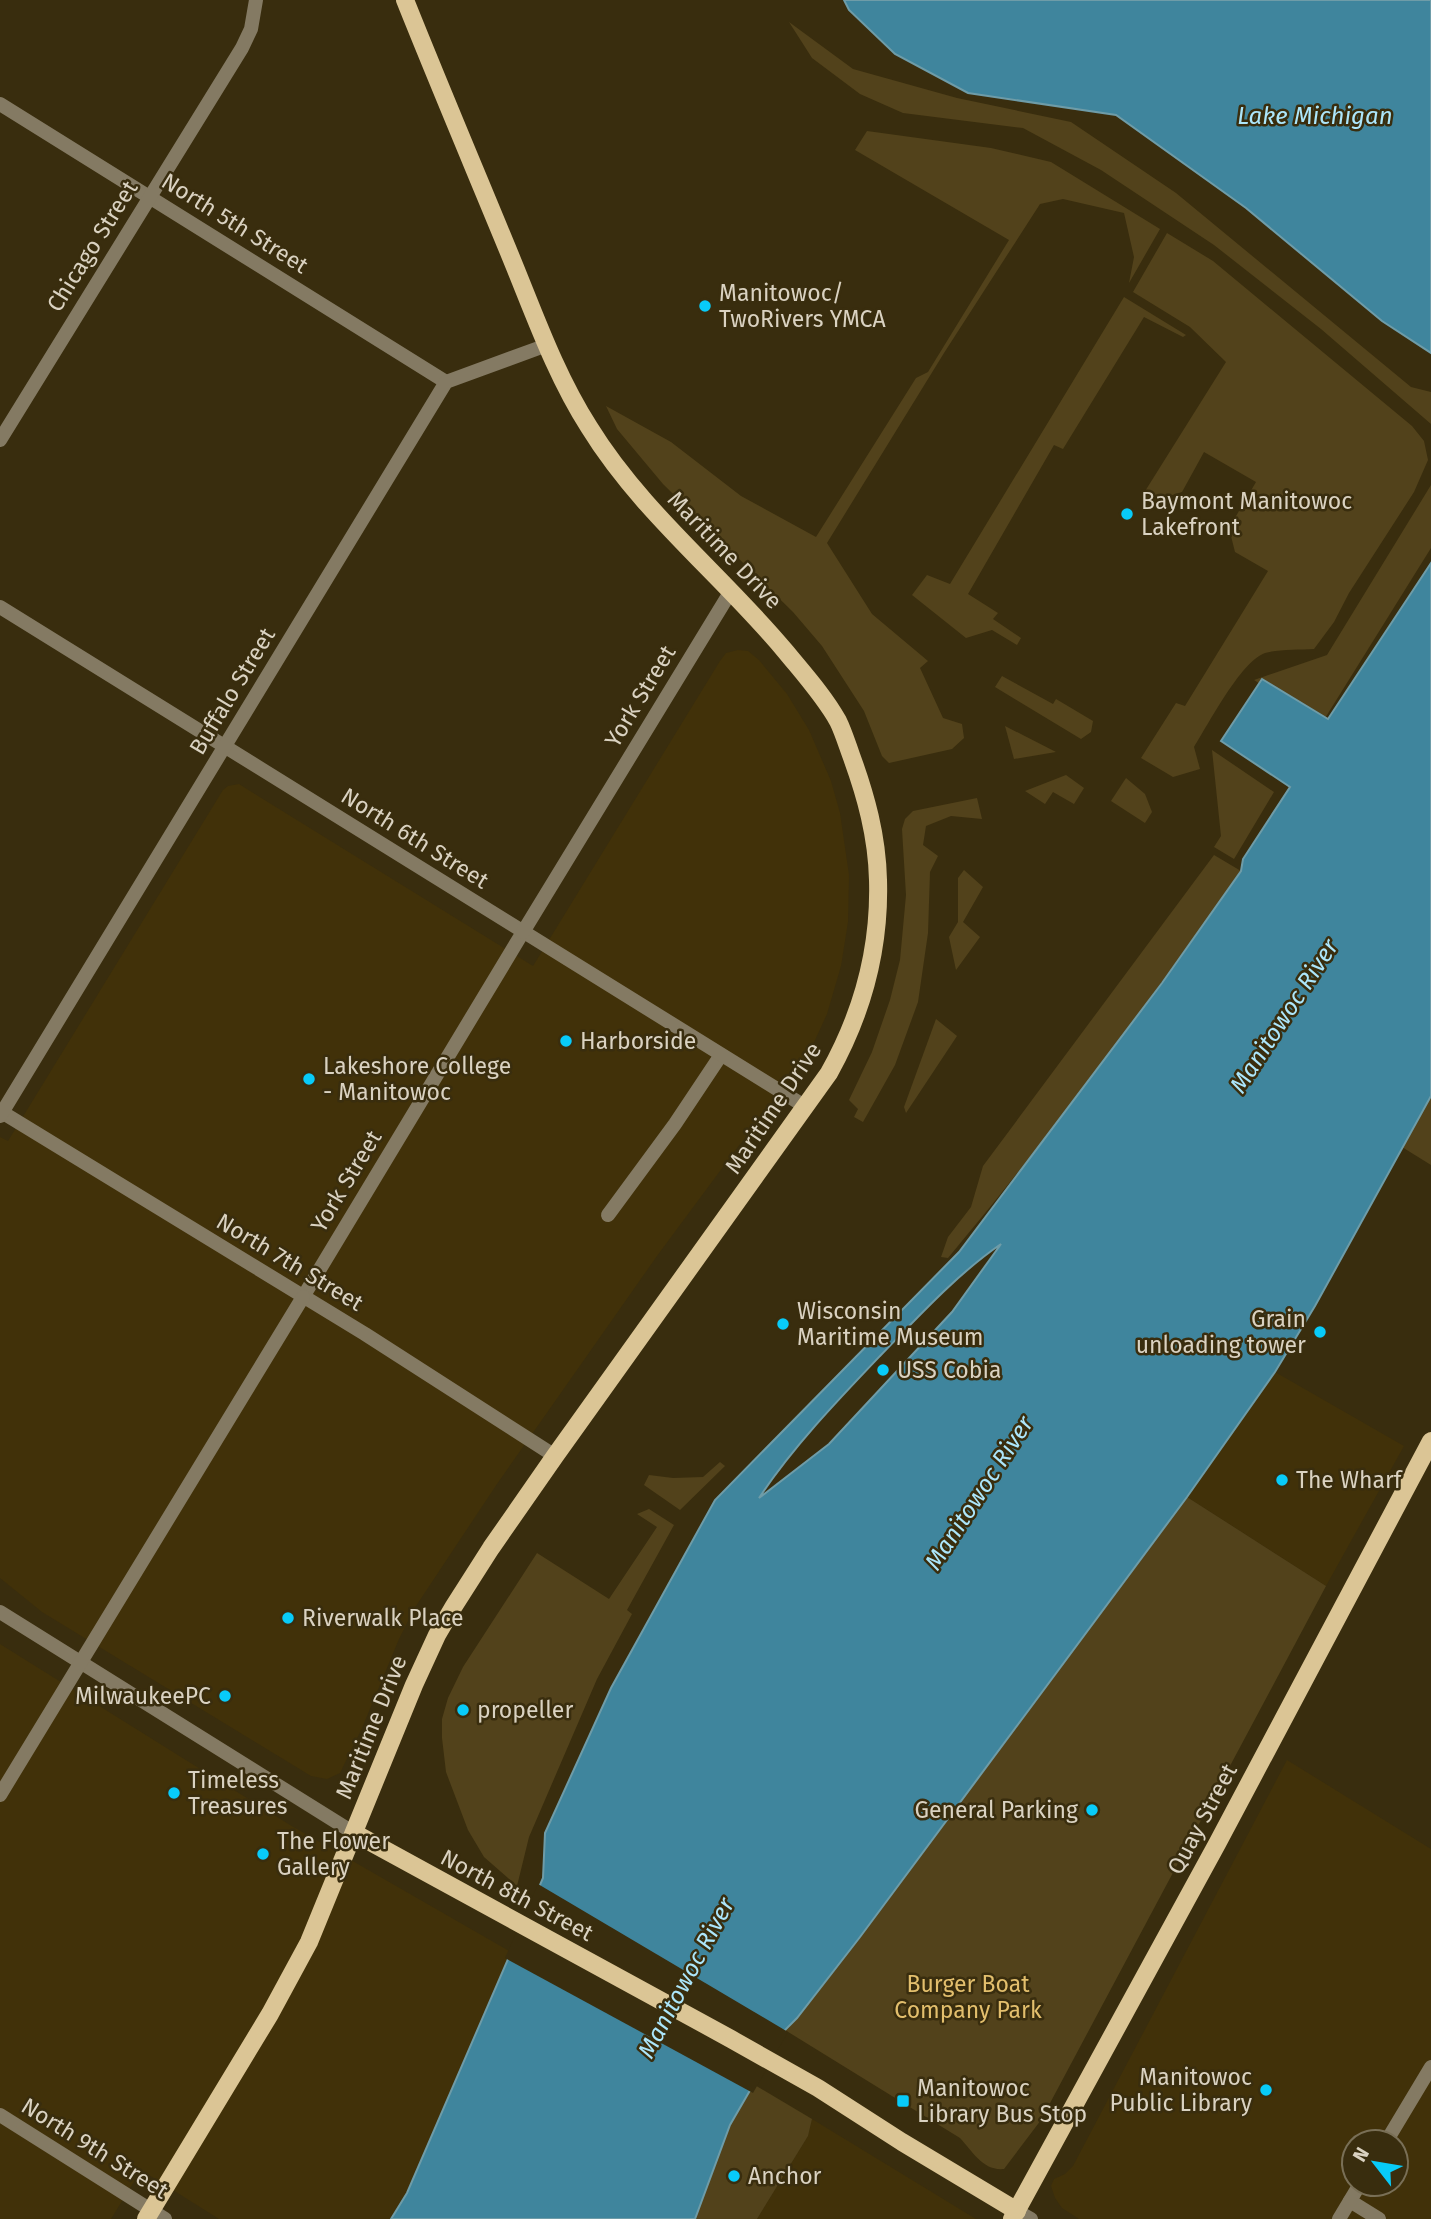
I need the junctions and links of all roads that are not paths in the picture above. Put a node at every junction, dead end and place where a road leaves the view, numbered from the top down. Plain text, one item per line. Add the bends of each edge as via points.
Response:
1 (256, 0) edge
2 (405, 0) edge
3 (0, 104) edge
4 (149, 197) junction
5 (547, 345) junction
6 (446, 382) junction
7 (0, 440) edge
8 (731, 591) junction
9 (0, 607) edge
10 (224, 747) junction
11 (523, 932) junction
12 (721, 1055) junction
13 (806, 1107) junction
14 (1, 1113) edge
15 (608, 1215) dead end
16 (303, 1297) junction
17 (1429, 1451) edge
18 (555, 1456) junction
19 (0, 1612) edge
20 (81, 1662) junction
21 (0, 1795) edge
22 (354, 1833) junction
23 (1431, 2067) edge
24 (0, 2115) edge
25 (1394, 2128) edge
26 (1352, 2198) edge
27 (1350, 2201) junction
28 (154, 2216) edge
29 (1020, 2216) edge
30 (1339, 2219) edge
31 (1380, 2219) edge

1 - 4 street, Chicago Street via 242,48
2 - 5 main road, Maritime Drive
3 - 4 street, North 5th Street
4 - 6 street, North 5th Street
4 - 7 street, Chicago Street
5 - 6 street
5 - 8 main road, Maritime Drive via 588,426 630,487
6 - 10 street, Buffalo Street
8 - 11 street, York Street
8 - 13 main road, Maritime Drive via 808,677 838,722 865,794 875,844 877,917 868,977 845,1044
9 - 10 street, North 6th Street
10 - 11 street, North 6th Street
10 - 14 street, Buffalo Street
11 - 12 street, North 6th Street
11 - 16 street, York Street
12 - 13 street, North 6th Street
12 - 15 street
13 - 18 main road, Maritime Drive
14 - 16 street, North 7th Street
16 - 18 street, North 7th Street
16 - 20 street, York Street
17 - 29 main road, Quay Street
18 - 22 main road, Maritime Drive via 437,1635
19 - 20 street, North 8th Street
20 - 21 street, York Street
20 - 22 street, North 8th Street
22 - 28 main road, Maritime Drive via 309,1942
22 - 29 main road, North 8th Street via 818,2088
23 - 25 street
24 - 28 street, North 9th Street
26 - 27 street
27 - 30 street
27 - 31 street

